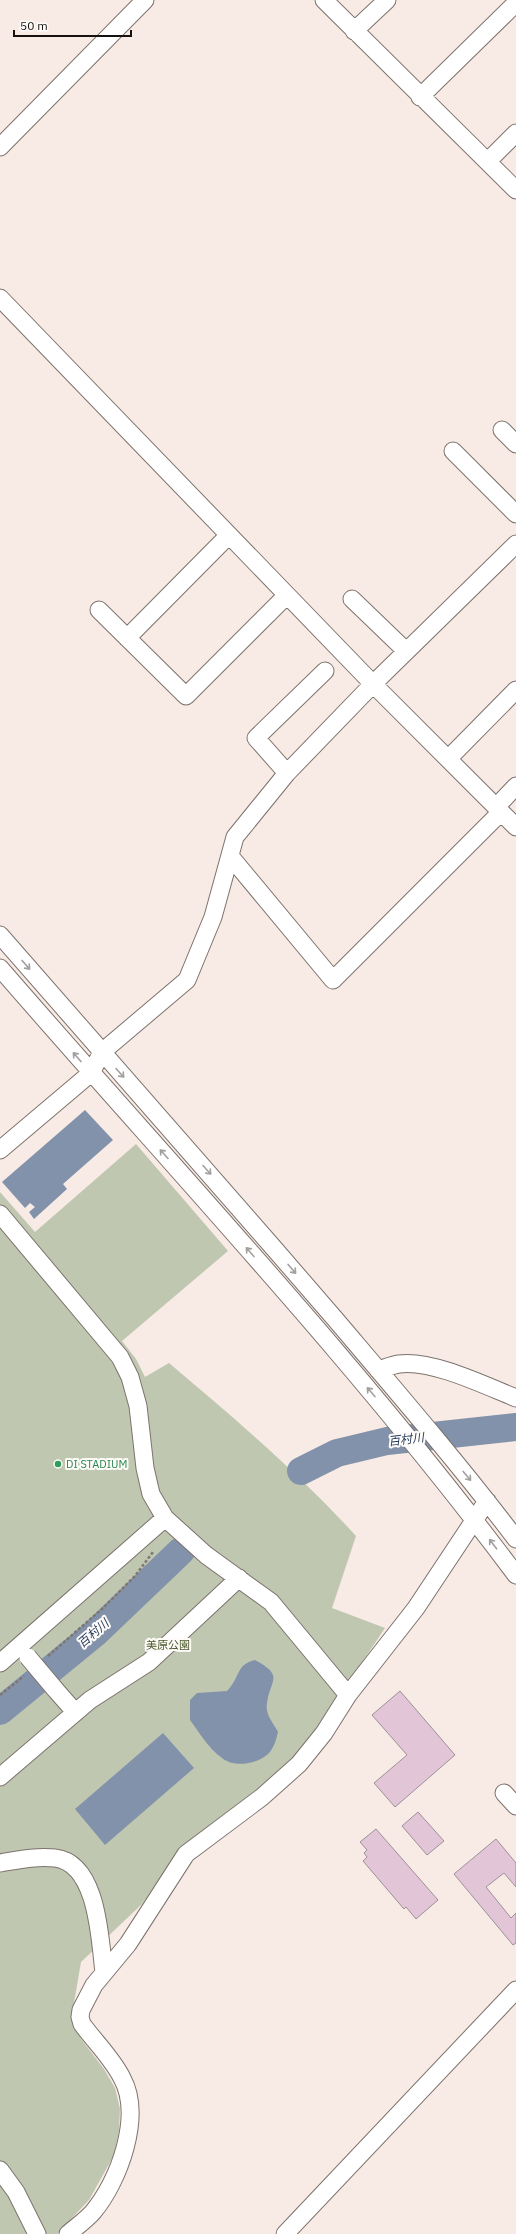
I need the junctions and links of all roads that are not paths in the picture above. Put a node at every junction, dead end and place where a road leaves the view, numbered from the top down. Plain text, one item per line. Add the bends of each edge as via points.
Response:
1 (145, 0) edge
2 (324, 0) edge
3 (386, 0) edge
4 (516, 3) edge
5 (354, 31) junction
6 (420, 96) junction
7 (516, 133) edge
8 (0, 147) edge
9 (488, 161) junction
10 (516, 190) edge
11 (0, 298) edge
12 (502, 430) dead end
13 (516, 444) edge
14 (453, 451) dead end
15 (516, 514) edge
16 (229, 536) junction
17 (516, 544) edge
18 (287, 595) junction
19 (352, 599) dead end
20 (99, 610) dead end
21 (127, 638) junction
22 (406, 651) junction
23 (325, 671) dead end
24 (373, 684) junction
25 (516, 690) edge
26 (448, 759) junction
27 (286, 773) junction
28 (516, 786) edge
29 (498, 810) junction
30 (516, 827) edge
31 (230, 856) junction
32 (0, 935) edge
33 (0, 968) edge
34 (102, 1052) junction
35 (91, 1073) junction
36 (0, 1150) edge
37 (0, 1214) edge
38 (378, 1370) junction
39 (516, 1398) edge
40 (487, 1501) junction
41 (165, 1518) junction
42 (474, 1519) junction
43 (516, 1539) edge
44 (516, 1575) edge
45 (239, 1578) junction
46 (30, 1654) junction
47 (0, 1662) edge
48 (348, 1695) junction
49 (75, 1712) junction
50 (0, 1777) edge
51 (504, 1793) dead end
52 (516, 1806) edge
53 (0, 1863) edge
54 (104, 1973) junction
55 (516, 1990) edge
56 (0, 2170) edge
57 (37, 2234) edge
58 (68, 2234) edge
59 (285, 2234) edge

1 - 8 street
2 - 5 street
3 - 5 street
4 - 6 street
5 - 6 street
6 - 9 street
7 - 9 street
9 - 10 street
11 - 16 street
12 - 13 street
14 - 15 street
16 - 18 street
16 - 21 street
17 - 22 street
18 - 21 street via 186,696
18 - 24 street
19 - 22 street
20 - 21 street
22 - 24 street
23 - 27 street via 256,738
24 - 26 street
24 - 27 street
25 - 26 street
26 - 29 street
27 - 31 street via 235,836
28 - 29 street
29 - 30 street
29 - 31 street via 332,980
31 - 34 street via 213,918 187,980
32 -> 34 street
35 -> 33 street
34 - 35 street
34 -> 38 street via 209,1172
35 - 36 street
42 -> 35 street via 396,1423 198,1192
37 - 41 street via 120,1357 130,1378 138,1406 145,1468 151,1494
38 - 39 street via 400,1364 423,1366 450,1372
38 -> 40 street
40 - 42 street
40 - 43 street
41 - 45 street via 206,1555
41 - 46 street
44 -> 42 street
42 - 48 street via 416,1608
45 - 48 street via 272,1602
45 - 49 street via 149,1662
46 - 47 street
46 - 49 street, bridge
48 - 54 street via 324,1733 299,1764 262,1797 186,1854 128,1944
49 - 50 street
51 - 52 street
53 - 54 street via 27,1858 57,1858 70,1864 82,1875 95,1911
54 - 58 street via 85,2000 80,2018 122,2078 128,2093 128,2135 108,2190 93,2212
55 - 59 street
56 - 57 street via 16,2192

